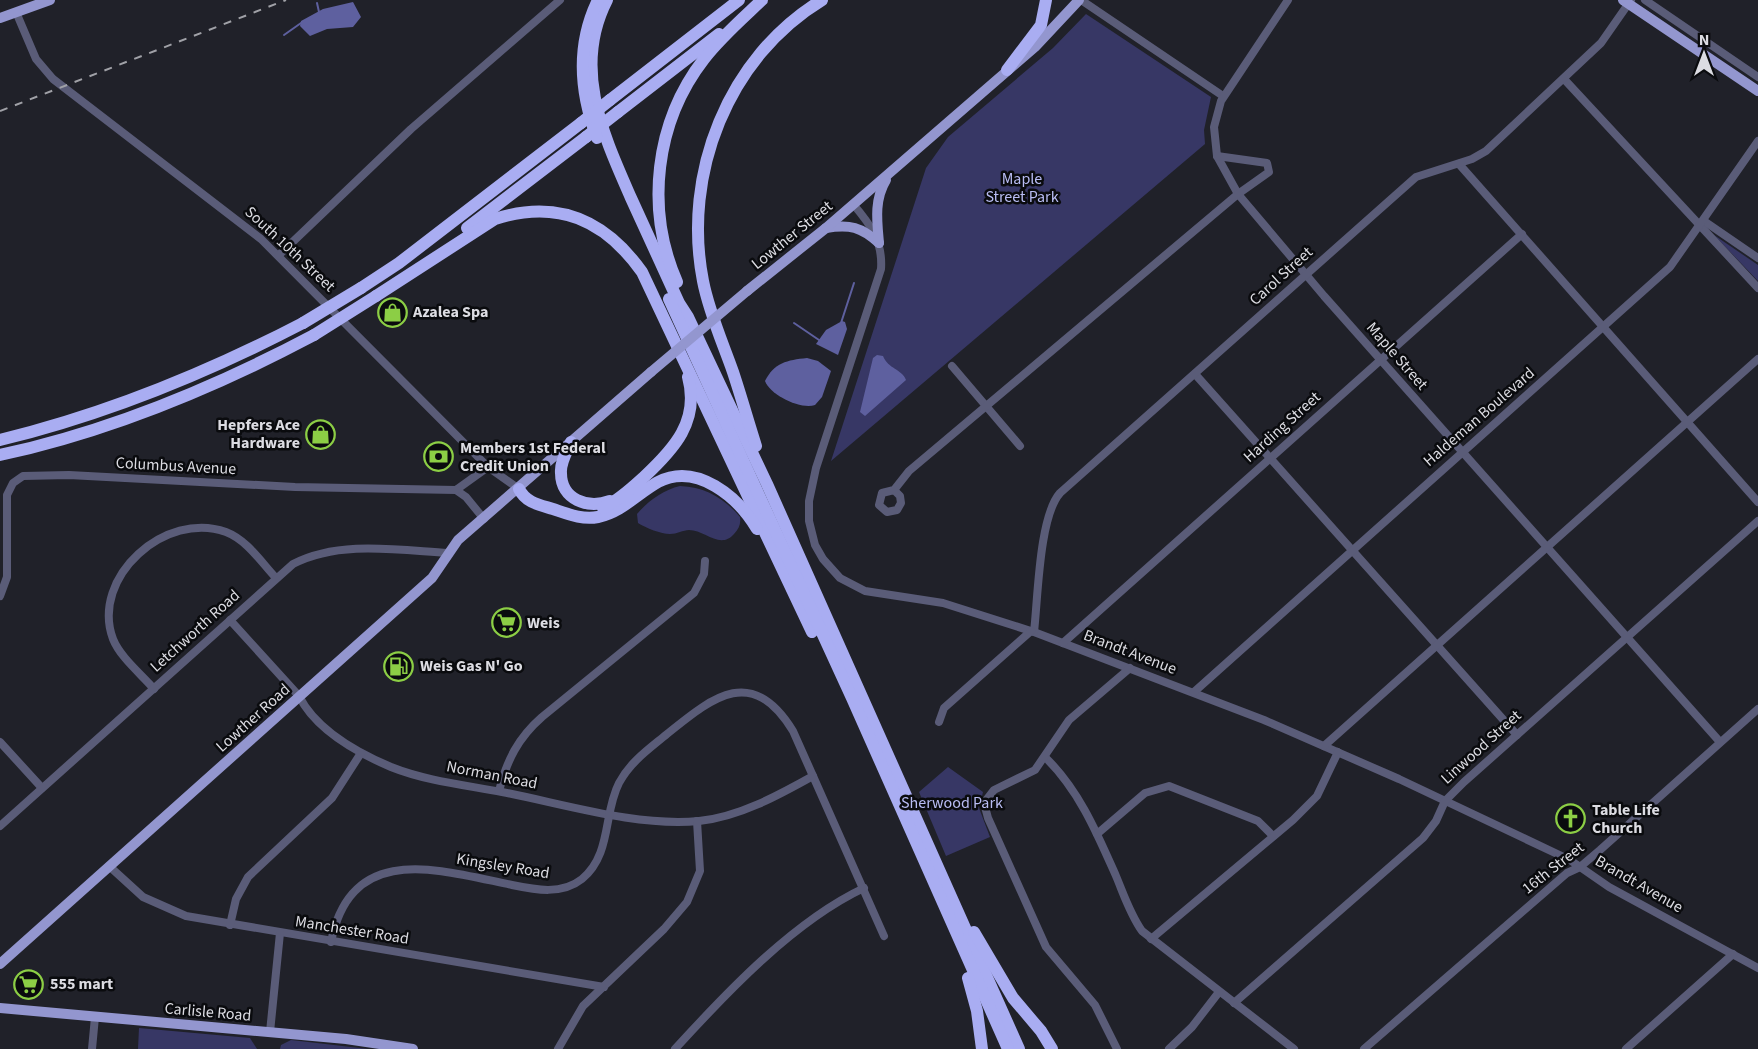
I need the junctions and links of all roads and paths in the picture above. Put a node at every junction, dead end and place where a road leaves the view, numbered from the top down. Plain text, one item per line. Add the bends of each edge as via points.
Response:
1 (50, 0) edge
2 (560, 0) edge
3 (598, 0) edge
4 (607, 0) edge
5 (727, 0) edge
6 (739, 0) edge
7 (762, 0) edge
8 (822, 0) edge
9 (1046, 0) edge
10 (1080, 0) edge
11 (1288, 0) edge
12 (1644, 0) edge
13 (1628, 1) edge
14 (16, 12) junction
15 (0, 18) edge
16 (681, 45) junction
17 (1007, 70) junction
18 (1758, 77) edge
19 (1564, 79) junction
20 (1758, 91) edge
21 (1223, 96) junction
22 (1758, 141) edge
23 (1217, 156) junction
24 (1459, 164) junction
25 (892, 171) junction
26 (1238, 194) junction
27 (853, 204) junction
28 (1702, 224) junction
29 (826, 228) junction
30 (1522, 234) junction
31 (879, 243) junction
32 (279, 255) junction
33 (1758, 258) edge
34 (1306, 275) junction
35 (1758, 288) edge
36 (387, 289) junction
37 (688, 317) junction
38 (1604, 326) junction
39 (680, 353) junction
40 (1758, 359) edge
41 (1380, 360) junction
42 (952, 366) dead end
43 (1195, 374) junction
44 (986, 406) junction
45 (1688, 421) junction
46 (0, 440) edge
47 (571, 442) junction
48 (1020, 446) dead end
49 (1462, 452) junction
50 (0, 456) edge
51 (1270, 458) junction
52 (488, 467) junction
53 (767, 484) junction
54 (519, 489) junction
55 (456, 490) junction
56 (894, 490) dead end
57 (619, 497) junction
58 (1758, 502) edge
59 (484, 519) junction
60 (1758, 521) edge
61 (1546, 548) junction
62 (1351, 550) junction
63 (448, 554) junction
64 (777, 560) junction
65 (705, 561) dead end
66 (276, 578) junction
67 (0, 596) edge
68 (230, 620) junction
69 (1033, 632) junction
70 (1626, 637) junction
71 (1063, 643) junction
72 (1436, 645) junction
73 (1130, 668) junction
74 (154, 689) junction
75 (1194, 692) junction
76 (299, 696) junction
77 (1758, 709) edge
78 (939, 722) dead end
79 (1517, 735) junction
80 (0, 742) edge
81 (1720, 742) junction
82 (1324, 746) junction
83 (1338, 752) junction
84 (361, 753) junction
85 (1045, 757) junction
86 (813, 776) junction
87 (42, 788) junction
88 (499, 791) junction
89 (1445, 801) junction
90 (610, 813) junction
91 (697, 821) junction
92 (0, 826) edge
93 (1097, 834) junction
94 (912, 835) junction
95 (1273, 836) junction
96 (109, 866) junction
97 (1580, 867) junction
98 (943, 879) junction
99 (862, 889) junction
100 (950, 922) junction
101 (230, 925) junction
102 (280, 933) junction
103 (884, 936) dead end
104 (1151, 939) junction
105 (331, 942) junction
106 (1733, 954) junction
107 (0, 964) edge
108 (1758, 968) edge
109 (604, 987) junction
110 (1220, 992) junction
111 (1234, 1003) junction
112 (0, 1008) edge
113 (95, 1017) junction
114 (270, 1032) junction
115 (92, 1049) edge
116 (413, 1049) edge
117 (558, 1049) edge
118 (675, 1049) edge
119 (982, 1049) edge
120 (1008, 1049) edge
121 (1019, 1049) edge
122 (1052, 1049) edge
123 (1117, 1049) edge
124 (1169, 1049) edge
125 (1294, 1049) edge
126 (1364, 1049) edge
127 (1626, 1049) edge

1 - 14 main road
2 - 32 street via 411,129
3 - 94 highway via 586,34 582,70 586,104 603,156
4 - 37 highway via 591,52 595,103 606,142
5 - 16 highway
6 - 16 highway
7 - 36 highway, bridge
7 - 37 highway via 698,67 672,114 664,142 659,190 661,222 668,255 688,306
8 - 53 highway via 763,48 736,87 710,147 698,215 699,257 708,302
9 - 17 highway via 1041,25
10 - 17 main road, Lowther Street via 1049,35
10 - 21 street
11 - 21 street, Maple Street
12 - 13 street
12 - 18 street
13 - 19 street, Carol Street via 1600,43
13 - 20 main road
14 - 15 main road
14 - 32 street, South 10th Street via 36,59 53,79
16 - 46 highway, bridge via 399,263 303,323 164,389 77,420
17 - 25 main road, Lowther Street
19 - 24 street, Carol Street via 1486,151
19 - 28 street
21 - 23 street, Maple Street via 1215,127
22 - 28 street, Haldeman Boulevard
23 - 26 street, Maple Street
23 - 26 street via 1269,166 1266,176
24 - 30 street
24 - 34 street, Carol Street via 1416,177
25 - 27 main road, Lowther Street
25 - 31 main road via 881,189 877,206
26 - 34 street, Maple Street
26 - 44 street
27 - 29 main road, Lowther Street
27 - 31 street
28 - 33 street
28 - 35 street
28 - 38 street, Haldeman Boulevard via 1670,267
29 - 31 main road via 860,228
29 - 47 main road, Lowther Street, bridge
30 - 38 street
30 - 41 street, Harding Street
31 - 69 street, Brandt Avenue via 880,269 810,492 808,515 813,539 831,570 856,588 895,598 943,603
32 - 52 street, South 10th Street
34 - 41 street, Maple Street
34 - 43 street, Carol Street
36 - 39 highway via 495,219 523,212 566,214 593,224 630,256 642,272
36 - 50 highway, bridge via 314,335 243,372 131,419
37 - 53 highway
38 - 45 street
38 - 49 street, Haldeman Boulevard
39 - 57 highway via 691,393 685,428 667,455
39 - 64 highway
40 - 45 street
41 - 49 street, Maple Street
41 - 51 street, Harding Street
42 - 44 street
43 - 51 street
43 - 69 street, Carol Street via 1053,501
44 - 48 street
44 - 56 street via 909,471
45 - 58 street
45 - 61 street
47 - 54 main road, Lowther Street
47 - 57 highway via 560,475 568,493 576,501 590,505
49 - 61 street, Maple Street
49 - 62 street, Haldeman Boulevard
51 - 62 street
51 - 71 street, Harding Street
52 - 54 street, South 10th Street
52 - 55 street
53 - 98 highway
54 - 57 highway via 582,511 604,508
54 - 59 main road, Lowther Road
54 - 64 highway via 528,501 584,518 608,514 667,479 696,477 738,504
55 - 59 street
55 - 67 street, Columbus Avenue via 23,476 13,483 7,495 7,577
59 - 63 main road, Lowther Road via 458,540
60 - 70 street, Linwood Street
61 - 70 street, Maple Street
61 - 72 street
62 - 72 street
62 - 75 street, Haldeman Boulevard
63 - 66 street, Letchworth Road via 328,552 293,564
63 - 76 main road, Lowther Road via 432,578
64 - 94 highway
65 - 88 street via 704,574 694,593 531,726 510,756
66 - 68 street, Letchworth Road
66 - 74 street via 239,540 215,529 176,532 151,543 138,554 113,596 112,634 117,647
68 - 74 street, Letchworth Road
68 - 76 street, Norman Road
69 - 71 street, Brandt Avenue
69 - 78 street via 944,708
70 - 79 street, Linwood Street
70 - 81 street, Maple Street
71 - 73 street, Brandt Avenue
72 - 79 street
72 - 82 street
73 - 75 street, Brandt Avenue
73 - 85 street via 1069,720
74 - 87 street, Letchworth Road
75 - 82 street, Brandt Avenue
76 - 84 street, Norman Road via 306,709
76 - 96 main road, Lowther Road
77 - 81 street, 16th Street
79 - 89 street, Linwood Street
80 - 87 street
81 - 97 street, 16th Street
82 - 83 street, Brandt Avenue
83 - 89 street, Brandt Avenue
83 - 95 street via 1317,796
84 - 88 street, Norman Road via 412,775
84 - 101 street via 332,798 248,877
85 - 93 street via 1072,788
85 - 123 street via 1031,773 990,793 984,809 1046,947 1095,1005
86 - 90 street, Kingsley Road via 793,731 776,707 751,694 729,694 706,703 632,764 618,784
86 - 91 street, Norman Road via 732,814
86 - 99 street, Kingsley Road
87 - 92 street, Letchworth Road
88 - 90 street, Norman Road
89 - 97 street, Brandt Avenue
89 - 111 street, Linwood Street via 1423,838
90 - 91 street, Norman Road via 658,821
90 - 105 street, Kingsley Road via 602,852 590,871 576,883 541,890 425,869 390,870 368,880 346,899
91 - 109 street via 700,871 694,890 670,922
93 - 95 street via 1145,793 1169,786 1258,821
93 - 104 street via 1131,914
94 - 100 highway
95 - 104 street
96 - 101 street, Manchester Road via 135,891 158,905 186,916
96 - 107 main road, Lowther Road
97 - 106 street, Brandt Avenue via 1609,887
97 - 126 street, 16th Street via 1539,897
98 - 121 highway
98 - 122 highway via 1013,998
99 - 103 street, Kingsley Road
99 - 118 street via 822,910 788,938
100 - 119 highway via 975,1001
100 - 120 highway
101 - 102 street, Manchester Road
102 - 105 street, Manchester Road
102 - 114 street
104 - 110 street
105 - 109 street, Manchester Road
106 - 108 street, Brandt Avenue
106 - 127 street
109 - 117 street via 575,1017
110 - 111 street
110 - 124 street
111 - 125 street
112 - 113 main road, Carlisle Road
113 - 114 main road, Carlisle Road
113 - 115 street
114 - 116 main road, Carlisle Road

